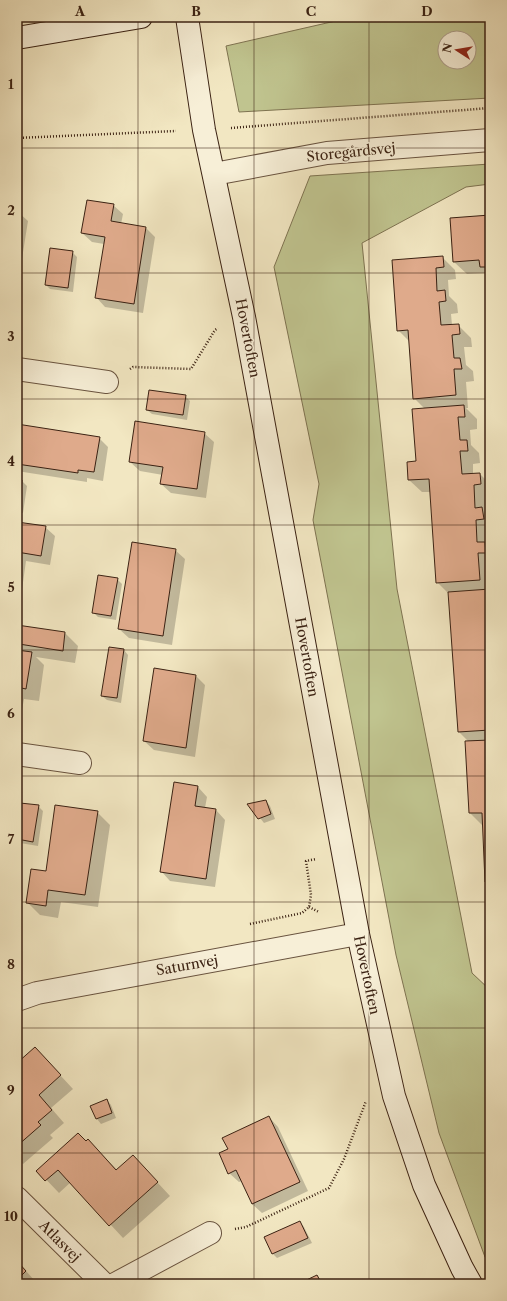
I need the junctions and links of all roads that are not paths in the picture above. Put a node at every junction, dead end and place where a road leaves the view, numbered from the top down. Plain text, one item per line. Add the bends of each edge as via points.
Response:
1 (141, 17) edge
2 (187, 17) edge
3 (17, 38) edge
4 (490, 140) edge
5 (214, 174) junction
6 (17, 369) edge
7 (107, 382) road end
8 (17, 754) edge
9 (80, 763) dead end
10 (358, 934) junction
11 (17, 1000) edge
12 (17, 1198) edge
13 (210, 1233) road end
14 (104, 1284) edge
15 (115, 1284) edge
16 (471, 1284) edge

1 - 3 street
2 - 5 street, Hovertoften via 204,130
4 - 5 street, Storegårdsvej via 327,153
5 - 10 street, Hovertoften via 244,317
6 - 7 street
8 - 9 street
10 - 11 street, Saturnvej via 37,993
10 - 16 street, Hovertoften via 394,1096 424,1185
12 - 14 street, Atlasvej
13 - 15 street

